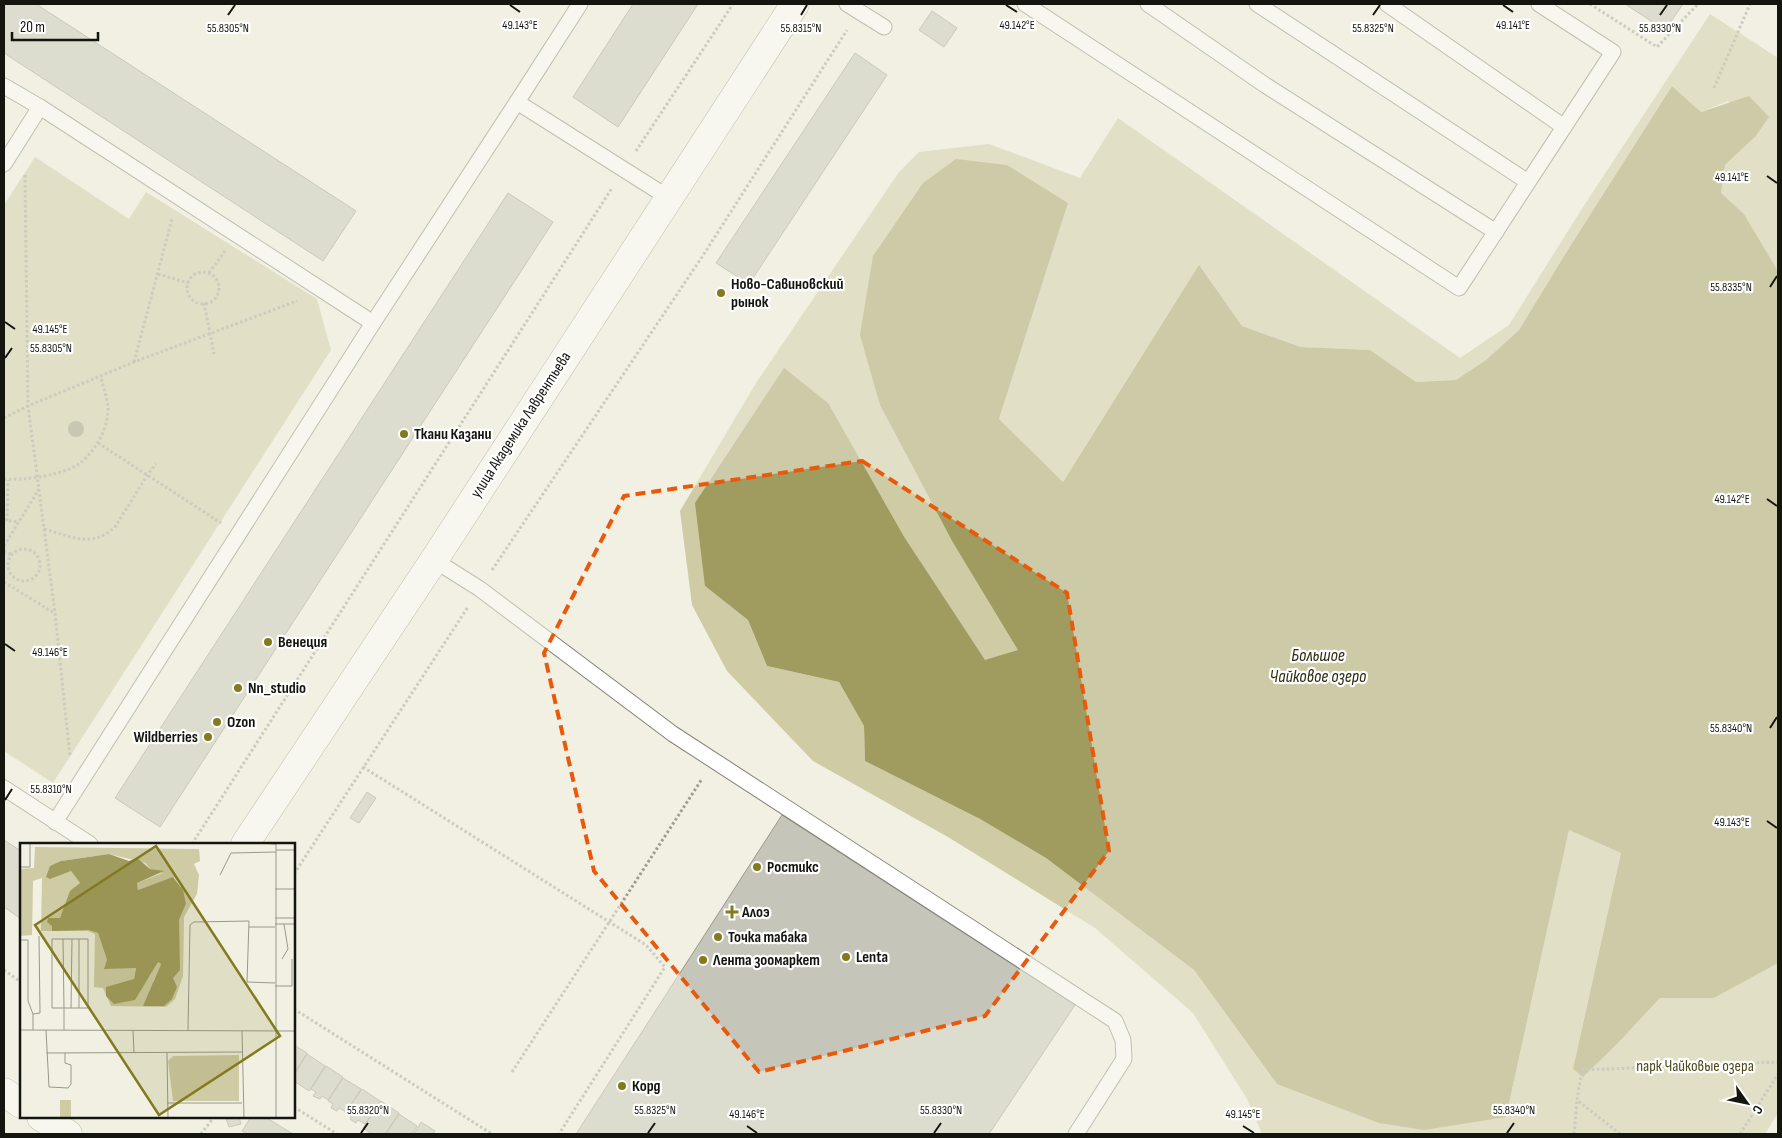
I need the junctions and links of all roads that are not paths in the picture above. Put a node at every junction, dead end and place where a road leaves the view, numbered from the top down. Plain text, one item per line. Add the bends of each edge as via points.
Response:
1 (580, 4) edge
2 (794, 4) edge
3 (1024, 4) edge
4 (1148, 4) edge
5 (1257, 4) edge
6 (1386, 4) edge
7 (1539, 4) edge
8 (853, 8) edge
9 (884, 27) dead end
10 (4, 86) edge
11 (518, 102) junction
12 (40, 107) junction
13 (1564, 127) junction
14 (4, 164) edge
15 (1528, 182) junction
16 (669, 198) junction
17 (1496, 232) junction
18 (373, 323) junction
19 (434, 560) junction
20 (4, 788) edge
21 (55, 822) junction
22 (88, 843) edge
23 (246, 843) edge
24 (4, 1092) edge
25 (20, 1103) edge
26 (1076, 1134) edge

1 - 11 lane
2 - 16 street, улица Академика Лаврентьева
3 - 17 lane via 1458,288
4 - 17 lane via 1265,85
5 - 15 lane
6 - 13 lane
7 - 13 lane via 1613,52
8 - 9 lane
10 - 12 lane
11 - 16 lane
11 - 18 lane
12 - 14 lane
12 - 18 lane
13 - 15 lane
15 - 17 lane
16 - 19 street, улица Академика Лаврентьева
18 - 21 lane
19 - 23 street, улица Академика Лаврентьева
19 - 26 lane via 480,589 673,734 1115,1021 1123,1040 1124,1059
20 - 21 lane
21 - 22 lane
24 - 25 street

